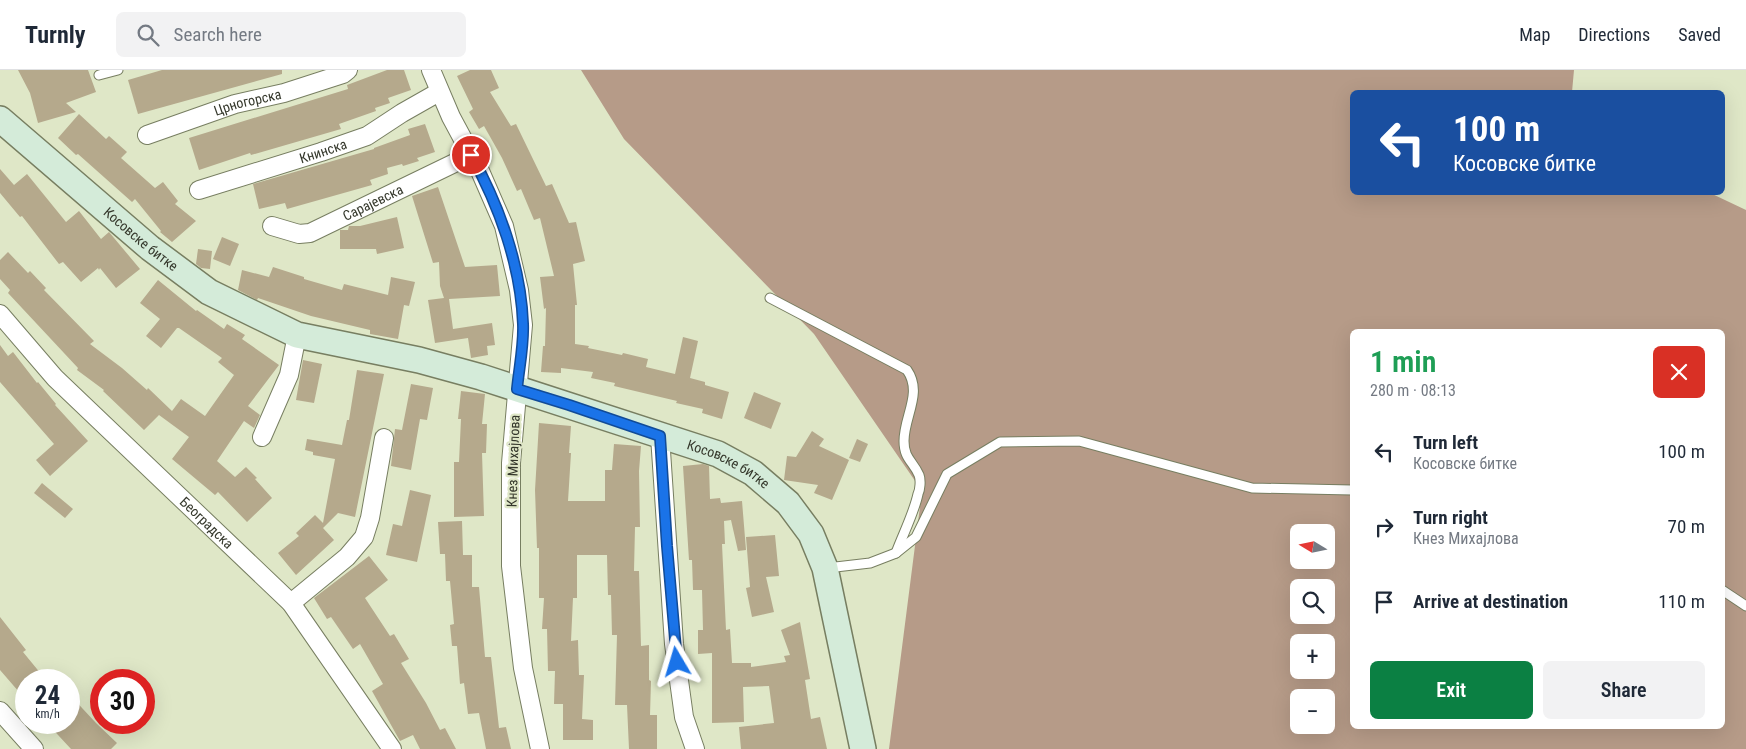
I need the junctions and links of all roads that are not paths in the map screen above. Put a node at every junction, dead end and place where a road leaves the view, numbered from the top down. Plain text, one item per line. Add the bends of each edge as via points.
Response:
1 (118, 70) edge
2 (348, 70) edge
3 (431, 70) edge
4 (99, 75) dead end
5 (439, 92) junction
6 (0, 118) edge
7 (147, 136) dead end
8 (471, 155) junction
9 (199, 190) dead end
10 (272, 226) dead end
11 (770, 298) dead end
12 (0, 314) edge
13 (297, 335) junction
14 (517, 389) junction
15 (660, 436) junction
16 (262, 437) dead end
17 (384, 438) dead end
18 (1350, 490) edge
19 (896, 553) junction
20 (825, 568) junction
21 (1725, 592) edge
22 (291, 602) junction
23 (1746, 606) edge
24 (0, 711) edge
25 (34, 749) edge
26 (392, 749) edge
27 (540, 749) edge
28 (695, 749) edge
29 (863, 749) edge

1 - 4 lane
2 - 7 street, Црногорска via 284,92 235,104
3 - 5 street, Кнез Михајлова
5 - 8 street, Кнез Михајлова
5 - 9 street, Книнска via 367,136
6 - 13 street, Косовске битке via 150,248 209,292
8 - 10 street, Сарајевска via 310,233 299,234
8 - 14 street, Кнез Михајлова via 504,226 519,290 523,324
11 - 19 lane via 908,370 913,378 913,400 904,438 905,453 920,477 918,495
12 - 22 street, Београдска via 55,378
13 - 14 street, Косовске битке via 419,360
13 - 16 street via 289,375
14 - 15 street, Косовске битке
14 - 27 street, Кнез Михајлова via 511,463 511,566 523,668
15 - 20 street, Косовске битке via 718,454 753,473 788,502 810,534
15 - 28 street via 674,644 684,717
17 - 22 street via 364,537 347,558
18 - 19 lane via 1252,488 1079,441 1000,442 947,474 916,537
19 - 20 lane via 870,564
20 - 29 street, Косовске битке
21 - 23 lane
22 - 26 street, Београдска
24 - 25 street

